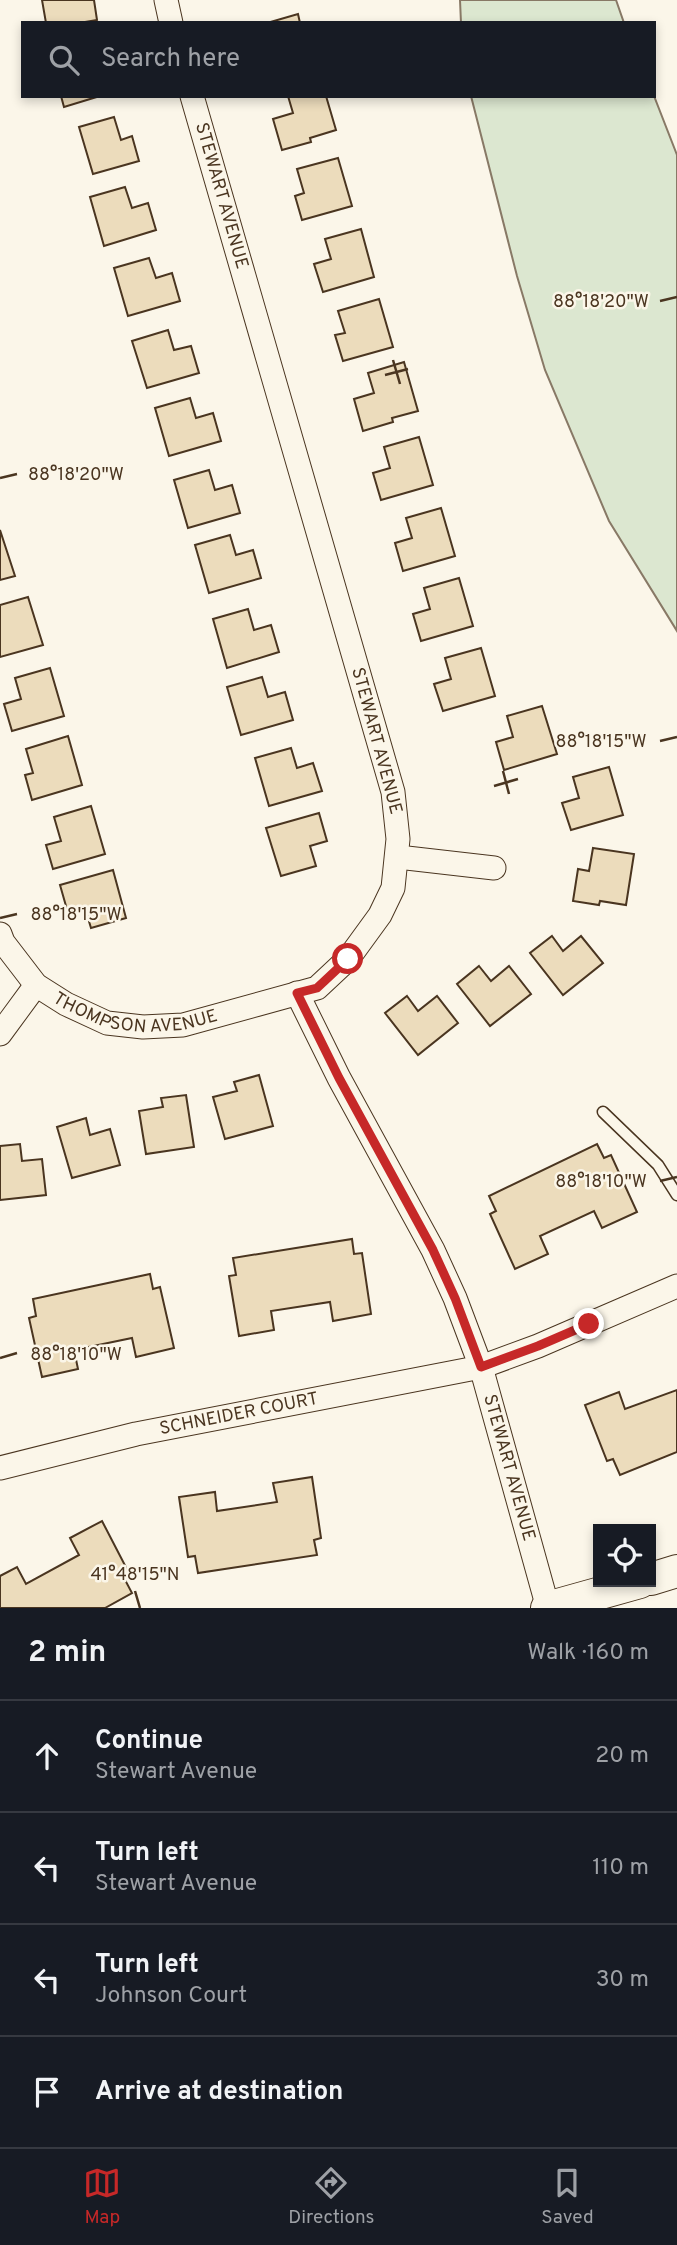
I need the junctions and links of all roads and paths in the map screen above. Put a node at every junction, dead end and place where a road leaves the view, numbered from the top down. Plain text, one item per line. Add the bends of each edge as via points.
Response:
1 (166, 0) edge
2 (171, 21) edge
3 (193, 98) edge
4 (398, 857) junction
5 (494, 868) dead end
6 (0, 934) edge
7 (36, 985) junction
8 (297, 993) junction
9 (0, 1034) edge
10 (603, 1112) dead end
11 (677, 1195) edge
12 (677, 1286) edge
13 (481, 1367) junction
14 (0, 1468) edge
15 (677, 1571) edge
16 (656, 1577) edge
17 (622, 1587) edge
18 (547, 1608) edge

1 - 2 street
3 - 4 street, STEWART AVENUE via 393,792
4 - 5 street
4 - 8 street, STEWART AVENUE via 393,888 365,937 317,988
6 - 7 street, THOMPSON AVENUE
7 - 8 street, THOMPSON AVENUE via 107,1023 143,1027 183,1024
7 - 9 street
8 - 13 street, STEWART AVENUE via 433,1250
10 - 11 lane via 658,1165
12 - 13 street, SCHNEIDER COURT
13 - 14 street, SCHNEIDER COURT via 136,1434
13 - 18 street, STEWART AVENUE
15 - 16 street
17 - 18 street

